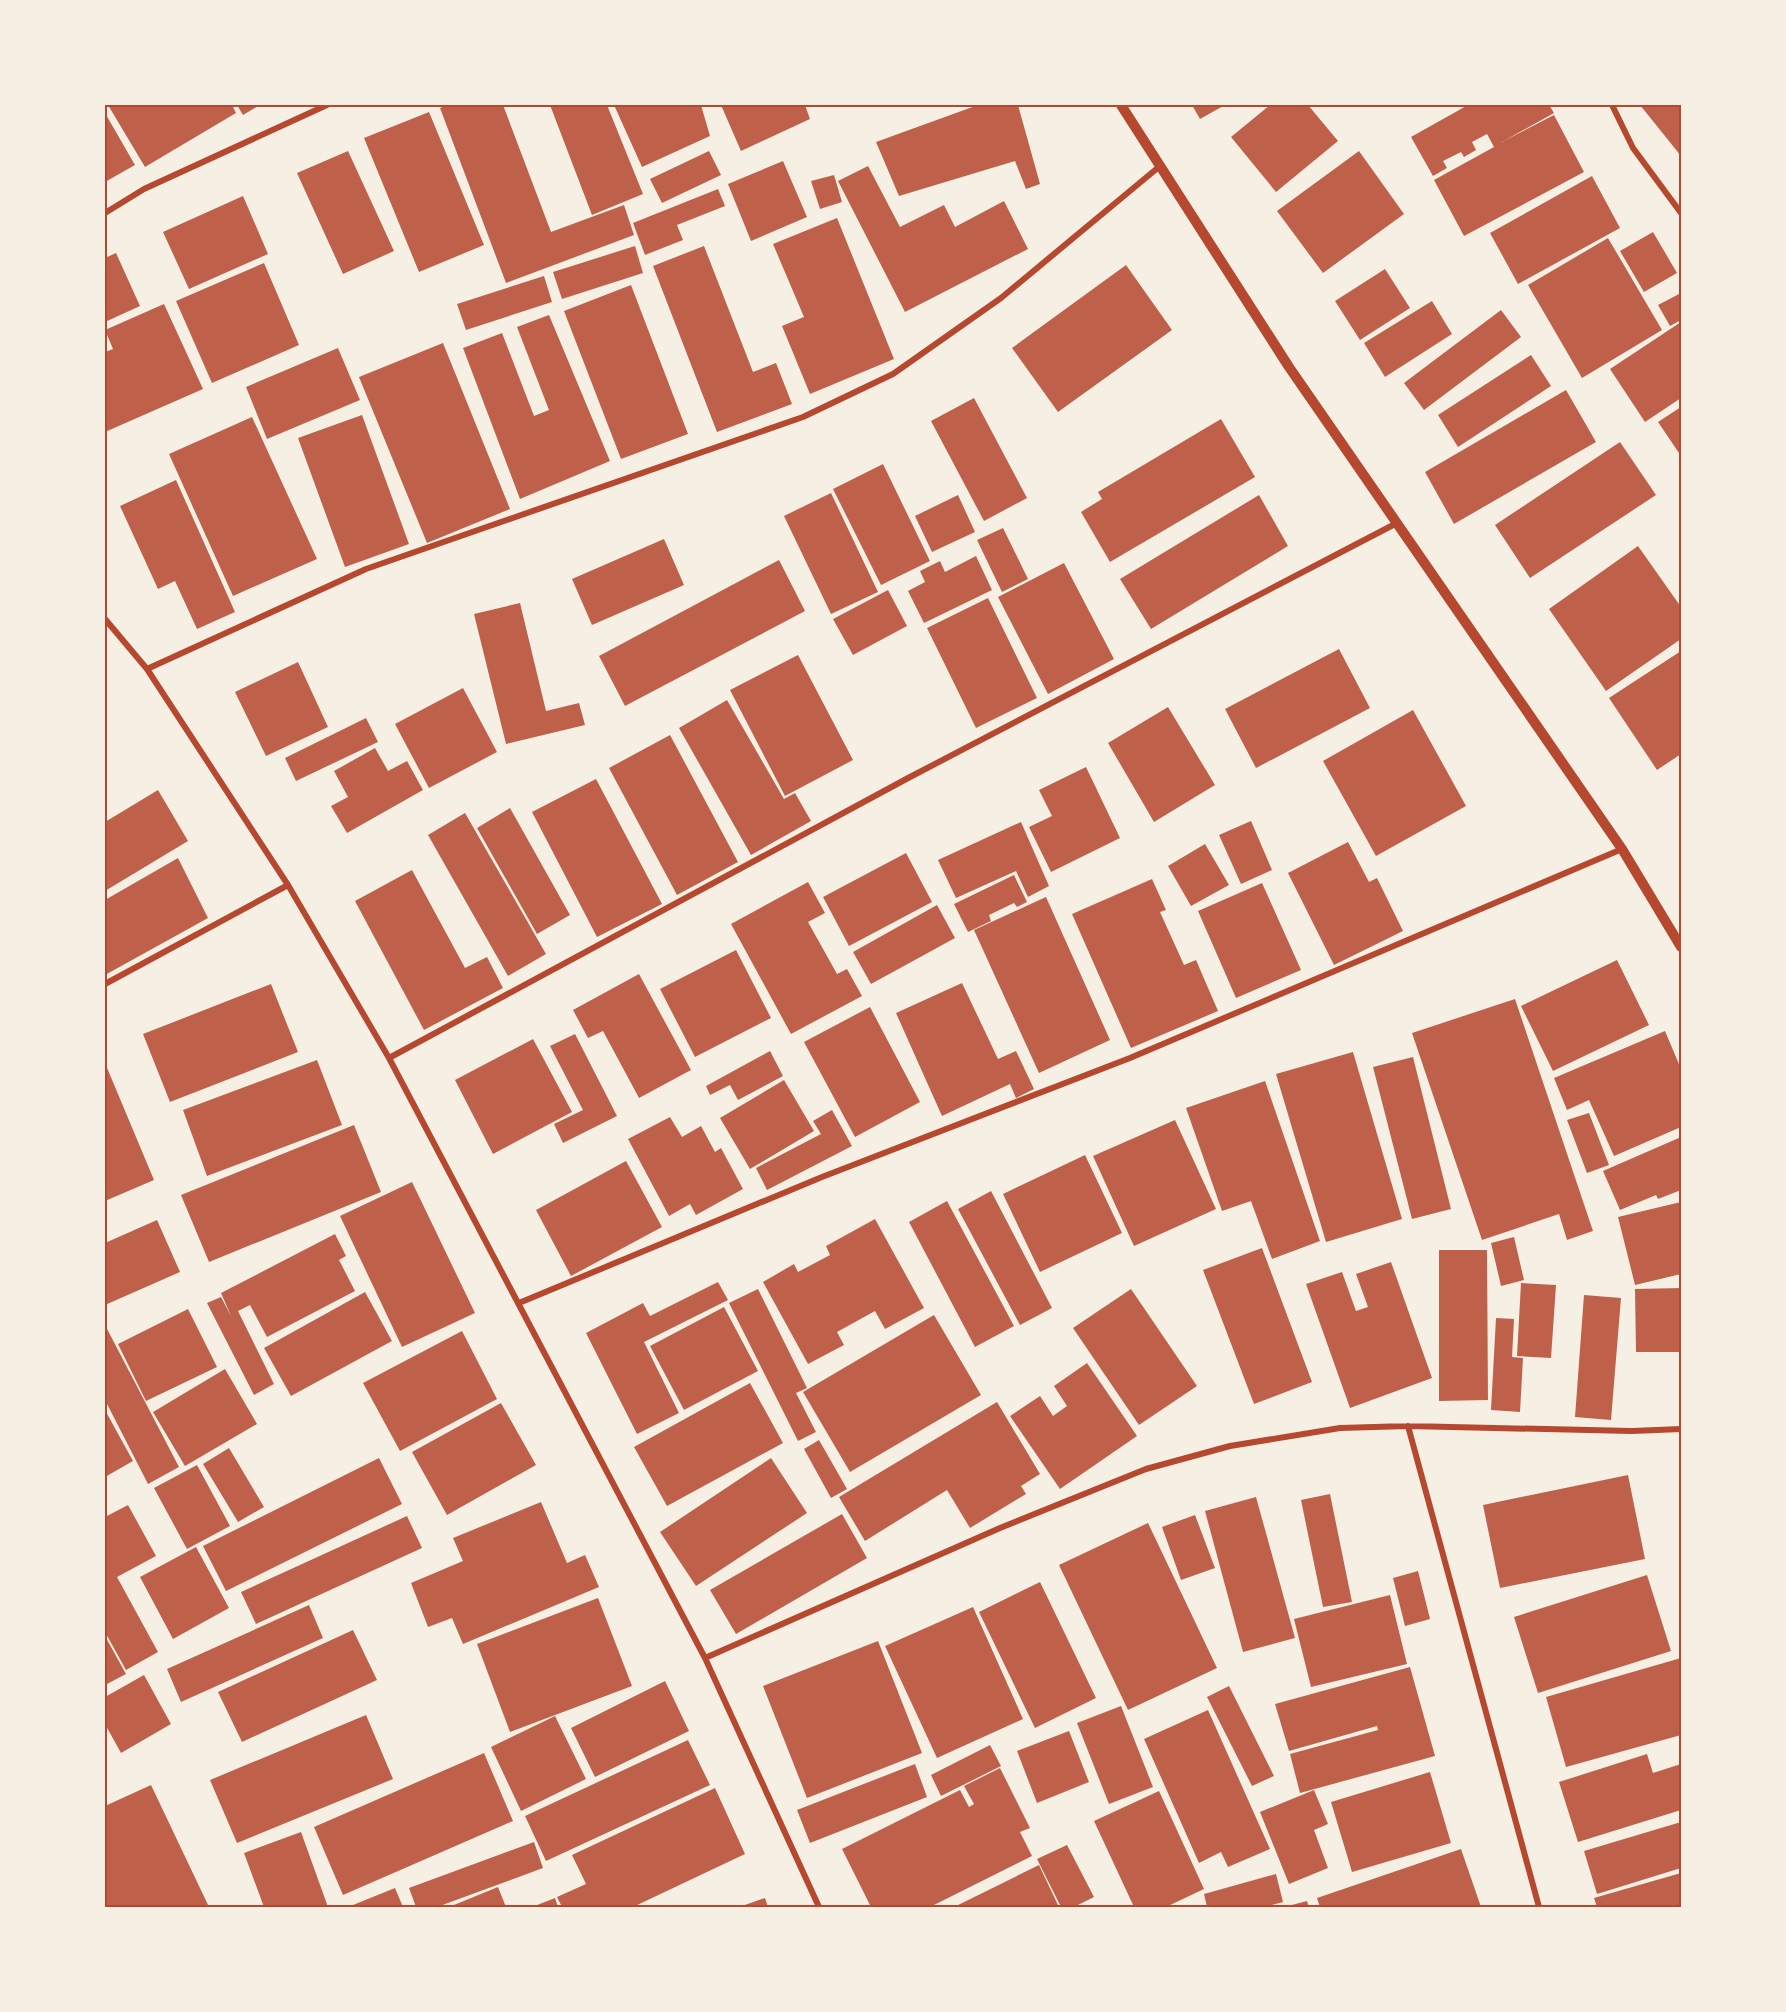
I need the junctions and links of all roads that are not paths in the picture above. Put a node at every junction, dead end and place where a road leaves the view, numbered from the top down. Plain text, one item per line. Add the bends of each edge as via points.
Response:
1 (327, 105) edge
2 (1121, 105) edge
3 (1612, 105) edge
4 (1160, 166) junction
5 (105, 213) edge
6 (1681, 213) edge
7 (1397, 523) junction
8 (105, 619) edge
9 (147, 669) junction
10 (1622, 849) junction
11 (288, 885) junction
12 (1681, 947) edge
13 (105, 984) edge
14 (389, 1058) junction
15 (519, 1303) junction
16 (1407, 1426) junction
17 (1681, 1429) edge
18 (705, 1658) junction
19 (819, 1907) edge
20 (1539, 1907) edge

1 - 5 street via 144,189
2 - 4 street
3 - 6 street via 1633,148
4 - 7 street via 1289,367
4 - 9 street via 1001,298 893,374 803,417 366,568
7 - 10 street
7 - 14 street via 900,782
8 - 9 street
9 - 11 street
10 - 12 street
10 - 15 street via 1130,1058 822,1177
11 - 13 street
11 - 14 street
14 - 15 street
15 - 18 street
16 - 17 street
16 - 18 street via 1340,1428 1230,1446 1146,1469 1000,1528
16 - 20 street
18 - 19 street

